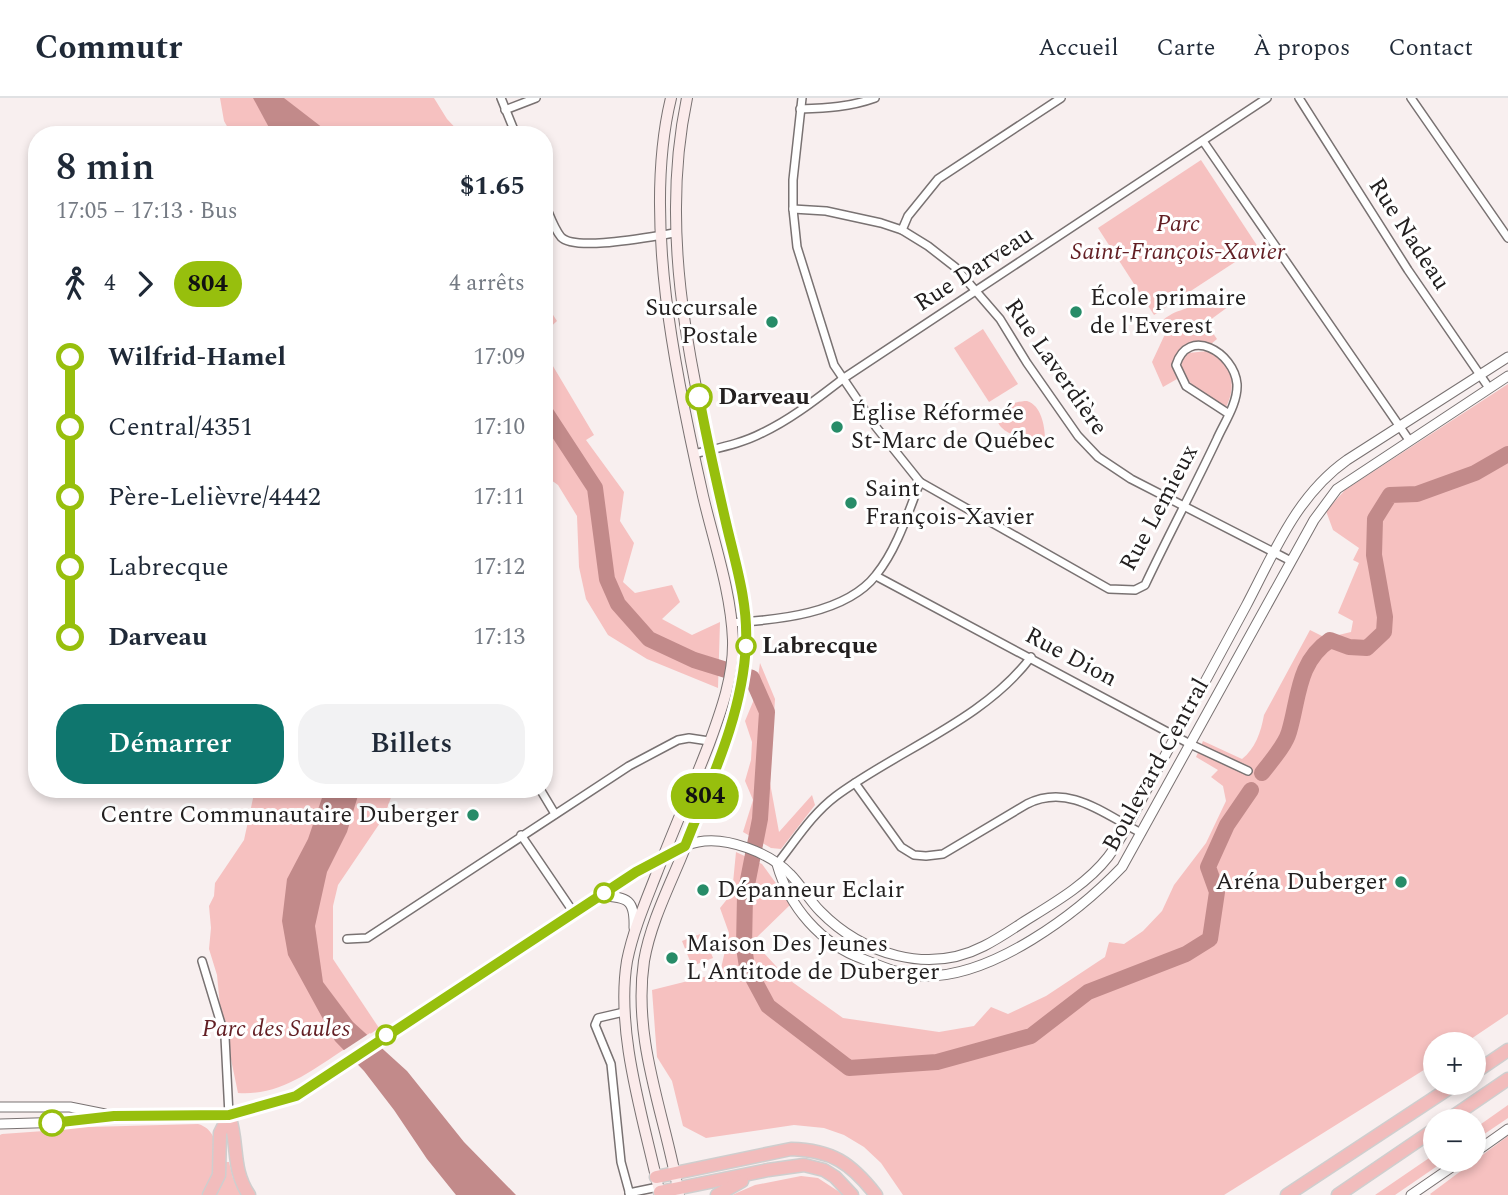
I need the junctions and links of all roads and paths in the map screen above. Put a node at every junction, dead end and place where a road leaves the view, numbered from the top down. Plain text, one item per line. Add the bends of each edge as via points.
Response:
1 (501, 98) edge
2 (536, 98) edge
3 (671, 98) edge
4 (687, 98) edge
5 (802, 98) edge
6 (875, 98) edge
7 (1061, 98) edge
8 (1267, 98) edge
9 (1299, 98) edge
10 (1411, 98) edge
11 (800, 109) junction
12 (505, 110) junction
13 (512, 126) edge
14 (1203, 141) junction
15 (793, 209) junction
16 (553, 220) edge
17 (902, 230) junction
18 (675, 233) junction
19 (661, 235) junction
20 (1508, 238) edge
21 (977, 290) junction
22 (1508, 356) edge
23 (1480, 374) junction
24 (1508, 376) edge
25 (844, 378) junction
26 (1489, 388) junction
27 (1229, 414) junction
28 (1399, 426) junction
29 (1409, 440) junction
30 (709, 450) junction
31 (694, 454) junction
32 (920, 482) junction
33 (1186, 505) junction
34 (1272, 552) junction
35 (1290, 561) junction
36 (876, 576) junction
37 (746, 622) junction
38 (731, 623) junction
39 (1031, 657) junction
40 (1176, 735) junction
41 (709, 741) junction
42 (1190, 744) junction
43 (1248, 771) dead end
44 (855, 783) junction
45 (545, 798) edge
46 (555, 814) junction
47 (1126, 825) junction
48 (1141, 833) junction
49 (521, 835) junction
50 (685, 846) junction
51 (662, 858) junction
52 (776, 864) junction
53 (600, 896) junction
54 (574, 914) junction
55 (634, 931) junction
56 (347, 939) dead end
57 (202, 961) dead end
58 (624, 1012) junction
59 (1508, 1050) edge
60 (1486, 1065) edge
61 (1508, 1079) edge
62 (1439, 1095) edge
63 (0, 1107) edge
64 (1464, 1109) edge
65 (229, 1115) junction
66 (114, 1116) junction
67 (0, 1124) edge
68 (1508, 1129) edge
69 (1423, 1137) edge
70 (1486, 1145) edge
71 (768, 1170) junction
72 (1323, 1171) junction
73 (1447, 1172) edge
74 (674, 1174) junction
75 (659, 1188) edge
76 (678, 1192) edge
77 (1423, 1192) edge
78 (630, 1194) edge
79 (209, 1195) edge
80 (248, 1195) edge
81 (717, 1195) edge
82 (852, 1195) edge
83 (876, 1195) edge
84 (1275, 1195) edge
85 (1287, 1195) edge
86 (1338, 1195) edge
87 (1411, 1195) edge

1 - 12 street
2 - 12 street
3 - 19 main road via 662,150
4 - 18 main road via 676,169
5 - 11 street, Rue Lemieux
6 - 11 street via 855,105
7 - 17 street via 939,179
8 - 14 street, Rue Darveau
9 - 23 street, Rue Nadeau
10 - 20 street
11 - 15 street, Rue Lemieux
12 - 13 street
14 - 21 street, Rue Darveau
14 - 28 street
15 - 17 street, Rue Laverdière via 853,216
15 - 25 street, Rue Lemieux via 797,247 834,365
16 - 19 street via 562,238 573,243
17 - 21 street, Rue Laverdière via 955,267
18 - 19 street
18 - 30 main road via 685,324
19 - 31 main road via 671,327
21 - 25 street, Rue Darveau
21 - 33 street, Rue Laverdière via 1091,450 1131,479
22 - 23 street, Boulevard Central
23 - 26 street, Rue Nadeau
23 - 28 street, Boulevard Central
24 - 26 street, Boulevard Central
25 - 30 street, Rue Darveau via 763,433
25 - 32 street, Rue Lemieux via 876,428
26 - 29 street, Boulevard Central
27 - 27 street, Rue Lemieux via 1237,383 1222,354 1198,346 1179,355 1176,365 1186,386
27 - 33 street, Rue Lemieux
28 - 29 street
28 - 34 street, Boulevard Central via 1326,475
29 - 35 street, Boulevard Central via 1337,489
30 - 31 street, Rue Darveau
30 - 37 main road
31 - 38 main road
32 - 33 street, Rue Lemieux via 1110,589 1122,591 1145,584
32 - 36 street
33 - 34 street, Rue Laverdière
34 - 35 street, Rue Laverdière
34 - 40 street, Boulevard Central
35 - 42 street, Boulevard Central
36 - 37 street via 859,591 825,608 778,620
36 - 39 street, Rue Dion
37 - 38 street
37 - 50 main road via 740,692
38 - 41 main road via 733,653 727,687
39 - 40 street, Rue Dion
39 - 44 street via 985,703
40 - 42 street, Rue Dion
40 - 47 street, Boulevard Central
41 - 46 street via 678,740
41 - 51 main road
42 - 43 street, Rue Dion
42 - 48 street, Boulevard Central
44 - 47 street via 901,847 914,855 943,854 1027,804 1055,795 1083,802
44 - 52 street via 820,810
45 - 46 street
46 - 49 street
47 - 48 street
47 - 52 street, Boulevard Central via 1108,857 1072,890 985,946 928,960 904,958 855,940
48 - 52 street, Boulevard Central via 1122,867 1100,890 1055,923 991,962 926,976 903,974 832,944 788,894
49 - 54 street
49 - 56 street via 367,938
50 - 51 street, Boulevard Central
50 - 52 street, Boulevard Central via 712,841 741,845
50 - 74 main road via 651,933 642,989 647,1059
51 - 53 street, Boulevard Central
51 - 55 main road
53 - 54 street, Boulevard Central
53 - 55 street via 628,902 635,915
54 - 65 street, Boulevard Central via 296,1096
55 - 58 main road
57 - 65 street via 225,1037
58 - 75 main road
58 - 78 street via 602,1016 595,1025 611,1064 621,1162
59 - 60 highway
61 - 64 highway
62 - 72 highway
63 - 66 street, Boulevard Central via 71,1107
65 - 66 street, Boulevard Central
65 - 79 highway via 220,1133 219,1175
65 - 80 highway via 237,1173
66 - 67 street, Boulevard Central
68 - 70 street
69 - 86 highway
71 - 76 highway
71 - 81 highway
71 - 82 highway via 804,1165 824,1170
72 - 84 highway
72 - 85 highway
73 - 77 street
74 - 75 highway
74 - 76 main road
74 - 83 highway via 791,1149 814,1150 848,1164
75 - 76 highway
75 - 78 street
77 - 87 street

